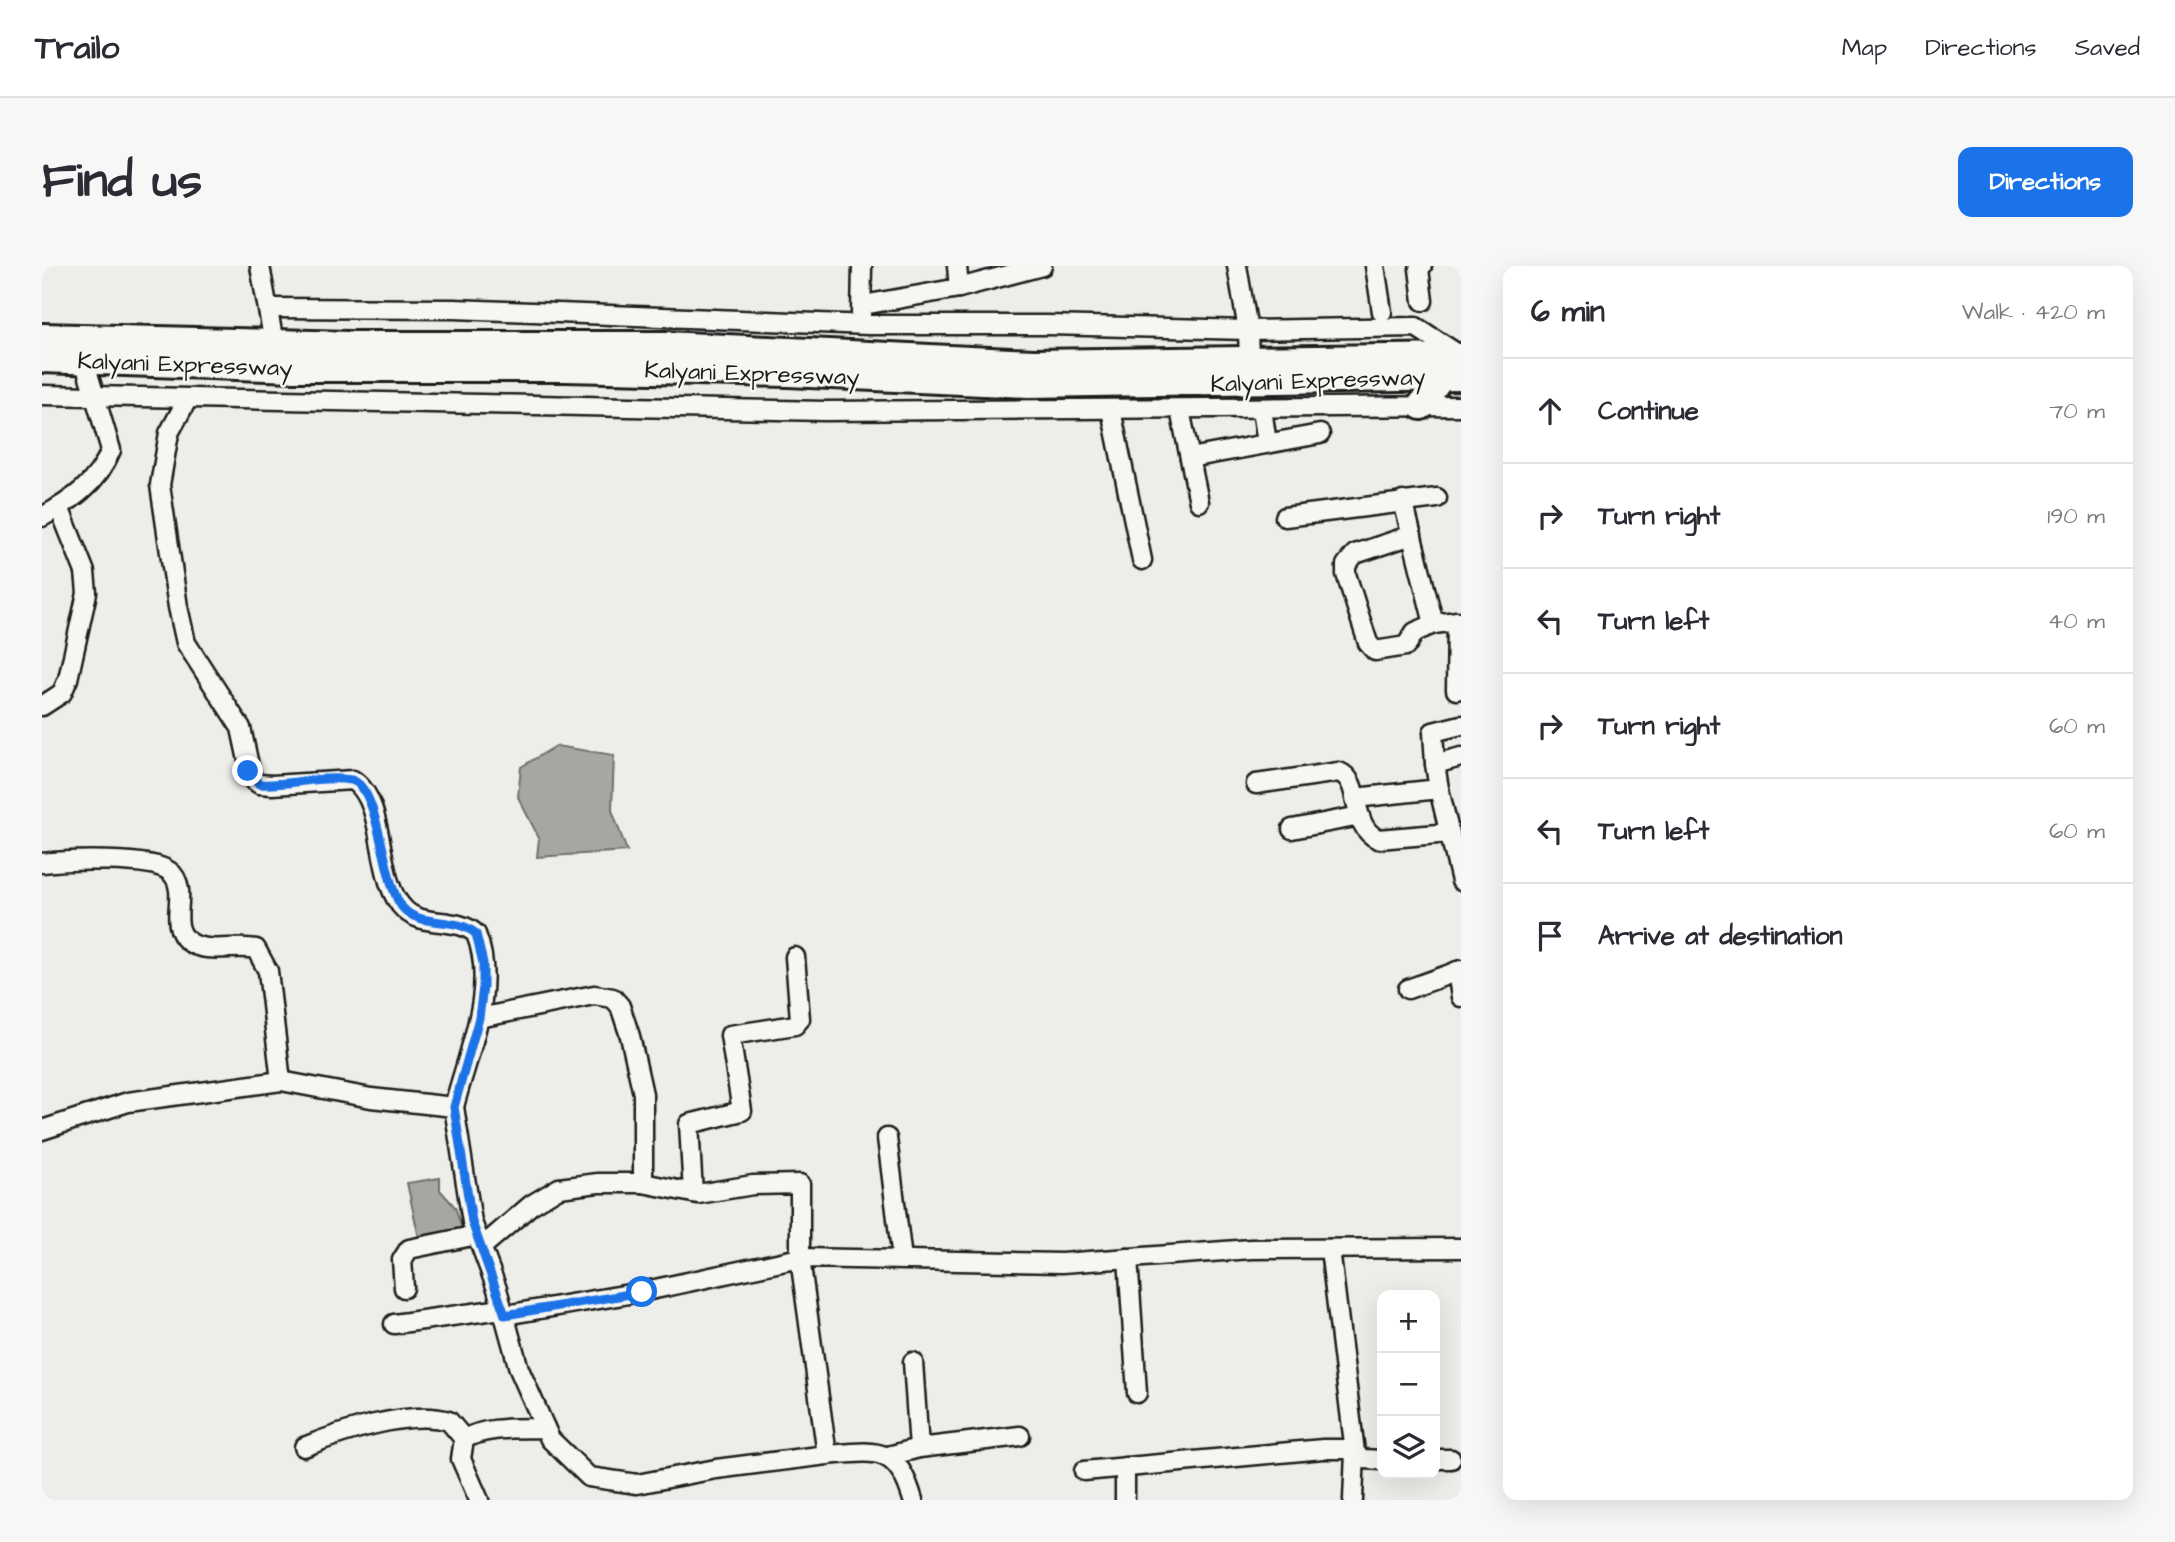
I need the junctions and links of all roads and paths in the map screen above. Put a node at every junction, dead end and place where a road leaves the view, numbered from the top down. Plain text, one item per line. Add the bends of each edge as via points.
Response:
1 (260, 266) edge
2 (862, 266) edge
3 (957, 266) edge
4 (1042, 266) edge
5 (1237, 266) edge
6 (1375, 266) edge
7 (1422, 266) edge
8 (960, 288) junction
9 (1423, 301) dead end
10 (863, 305) junction
11 (269, 308) junction
12 (1382, 312) dead end
13 (860, 325) junction
14 (1248, 330) junction
15 (42, 337) edge
16 (274, 343) junction
17 (1461, 356) edge
18 (42, 359) edge
19 (84, 360) junction
20 (1249, 360) junction
21 (1451, 377) edge
22 (42, 395) edge
23 (97, 396) junction
24 (187, 400) junction
25 (1461, 406) edge
26 (1420, 407) junction
27 (1262, 409) junction
28 (1111, 410) junction
29 (1180, 410) junction
30 (1320, 433) dead end
31 (1267, 443) junction
32 (1189, 457) junction
33 (1437, 498) dead end
34 (1403, 501) junction
35 (1199, 502) dead end
36 (59, 508) junction
37 (1284, 516) dead end
38 (42, 517) edge
39 (1412, 535) junction
40 (1142, 560) dead end
41 (1459, 621) edge
42 (1434, 624) junction
43 (1461, 689) edge
44 (42, 706) edge
45 (1461, 725) edge
46 (1461, 757) edge
47 (1435, 764) junction
48 (1256, 784) dead end
49 (1439, 789) junction
50 (1355, 798) junction
51 (1360, 816) junction
52 (1292, 829) dead end
53 (1450, 833) junction
54 (42, 863) edge
55 (1461, 881) edge
56 (796, 957) dead end
57 (1459, 971) edge
58 (1408, 989) dead end
59 (1461, 997) edge
60 (479, 1018) junction
61 (281, 1081) junction
62 (454, 1107) junction
63 (42, 1130) edge
64 (887, 1138) dead end
65 (643, 1183) junction
66 (693, 1193) junction
67 (480, 1241) junction
68 (1461, 1248) edge
69 (1330, 1249) junction
70 (800, 1258) junction
71 (1128, 1258) junction
72 (902, 1259) junction
73 (404, 1289) dead end
74 (505, 1315) junction
75 (394, 1324) dead end
76 (913, 1362) dead end
77 (1137, 1393) dead end
78 (545, 1428) junction
79 (1020, 1436) dead end
80 (464, 1439) junction
81 (304, 1447) dead end
82 (919, 1448) junction
83 (1355, 1452) junction
84 (827, 1455) junction
85 (888, 1456) junction
86 (1377, 1460) edge
87 (1125, 1467) junction
88 (1084, 1471) dead end
89 (479, 1500) edge
90 (913, 1500) edge
91 (1125, 1500) edge
92 (1353, 1500) edge

1 - 11 street
2 - 10 street
3 - 8 street
4 - 8 street
5 - 14 street
6 - 12 street
7 - 9 street
8 - 10 street
10 - 13 street
11 - 13 street via 454,309
11 - 16 street
13 - 14 street
14 - 17 street via 1416,327
14 - 20 street
15 - 16 highway, Kalyani Expressway
16 - 20 highway, Kalyani Expressway via 664,345 1033,363
17 - 20 highway, Kalyani Expressway
18 - 19 highway, Kalyani Expressway
19 - 21 highway, Kalyani Expressway via 294,368 788,373 1029,384
19 - 23 street
21 - 26 highway
22 - 23 street
23 - 24 street
23 - 36 street via 111,450 78,497
24 - 28 street via 825,411
24 - 60 street via 169,433 160,485 186,643 241,728 252,779 272,785 353,780 363,786 386,867 404,909 416,918 451,923 476,934 483,963
25 - 26 street
26 - 27 street
27 - 29 street
27 - 31 street
28 - 29 street
28 - 40 street
29 - 32 street
30 - 31 street
31 - 32 street
32 - 35 street
33 - 34 street
34 - 37 street
34 - 39 street
36 - 38 street
36 - 44 street via 85,572 87,593 68,679 62,693
39 - 42 street
39 - 42 street via 1356,554 1346,565 1346,574 1368,643 1375,651 1406,646 1415,632
41 - 42 street
41 - 43 street via 1456,690
45 - 47 street via 1433,732
46 - 47 street
47 - 49 street
48 - 50 street via 1339,772 1346,775
49 - 50 street
49 - 53 street
50 - 51 street
51 - 52 street
51 - 53 street via 1364,829 1378,839
53 - 55 street
54 - 61 street via 83,859 157,865 175,876 178,920 187,940 197,946 256,949 268,971
56 - 66 street via 800,1019 795,1025 730,1035 742,1111 689,1124
57 - 58 street
57 - 59 street
60 - 62 street
60 - 65 street via 594,995 613,998 630,1036 643,1094
61 - 62 street
61 - 63 street via 128,1102
62 - 67 street via 472,1222
64 - 72 street
65 - 66 street
65 - 67 street via 559,1188
66 - 70 street via 800,1184
67 - 73 street via 410,1248 402,1260
67 - 74 street
68 - 69 street
69 - 71 street via 1251,1249
69 - 83 street
70 - 72 street
70 - 74 street
70 - 84 street
71 - 72 street via 1062,1263
71 - 77 street
74 - 75 street via 502,1309
74 - 78 street via 519,1369
76 - 82 street
78 - 80 street via 492,1430
78 - 84 street via 550,1439 589,1477 637,1484
79 - 82 street
80 - 81 street via 449,1421 423,1419 388,1422
80 - 89 street via 461,1459
82 - 85 street
83 - 86 street via 1363,1459
83 - 87 street via 1323,1449
83 - 92 street
84 - 85 street via 874,1451
85 - 90 street via 906,1476
87 - 88 street
87 - 91 street

